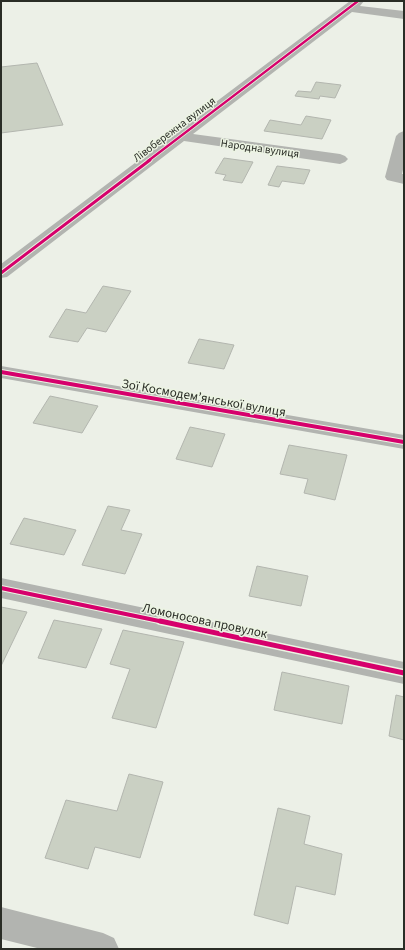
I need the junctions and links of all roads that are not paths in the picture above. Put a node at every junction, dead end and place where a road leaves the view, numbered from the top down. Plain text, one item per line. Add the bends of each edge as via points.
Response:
1 (354, 5) edge
2 (404, 15) edge
3 (179, 136) junction
4 (404, 136) edge
5 (340, 159) dead end
6 (404, 178) edge
7 (1, 272) edge
8 (1, 372) edge
9 (404, 442) edge
10 (1, 588) edge
11 (404, 672) edge
12 (1, 923) edge
13 (103, 949) edge

1 - 2 street
1 - 3 street, Лівобережна вулиця
3 - 5 street, Народна вулиця
3 - 7 street, Лівобережна вулиця
4 - 6 street via 393,177
8 - 9 street, Зої Космодем’янської вулиця
10 - 11 street, Ломоносова провулок
12 - 13 street

